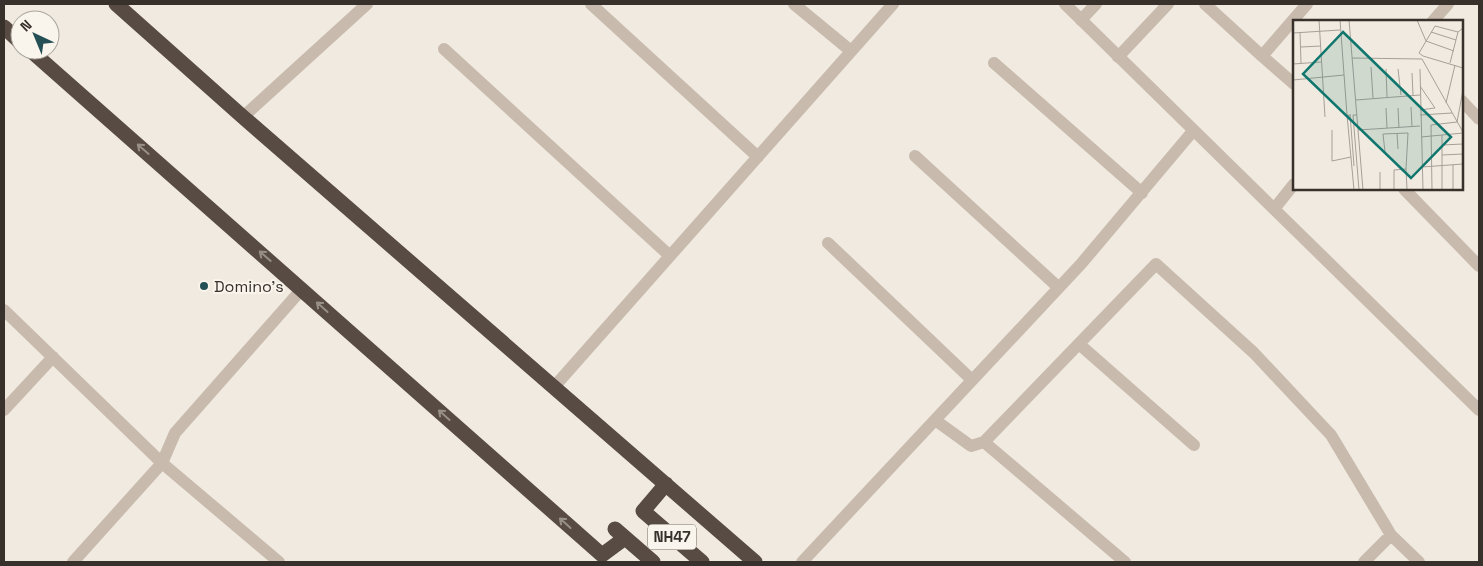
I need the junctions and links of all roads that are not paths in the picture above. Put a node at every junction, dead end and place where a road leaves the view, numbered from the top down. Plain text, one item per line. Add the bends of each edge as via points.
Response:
1 (116, 4) edge
2 (367, 4) edge
3 (590, 4) edge
4 (794, 4) edge
5 (893, 4) edge
6 (1065, 4) edge
7 (1096, 4) edge
8 (1168, 4) edge
9 (1205, 4) edge
10 (1307, 4) edge
11 (1448, 4) edge
12 (1081, 20) junction
13 (1293, 20) edge
14 (1293, 20) edge
15 (1434, 20) edge
16 (444, 49) dead end
17 (851, 51) junction
18 (1262, 56) junction
19 (1118, 57) junction
20 (41, 60) edge
21 (994, 63) dead end
22 (1293, 83) edge
23 (1463, 102) edge
24 (243, 117) junction
25 (1479, 118) edge
26 (1193, 131) junction
27 (915, 156) dead end
28 (758, 157) junction
29 (1293, 185) edge
30 (1405, 190) edge
31 (1142, 193) junction
32 (1274, 209) junction
33 (828, 243) dead end
34 (670, 256) junction
35 (1479, 266) edge
36 (1058, 287) junction
37 (302, 288) junction
38 (4, 310) edge
39 (1079, 344) junction
40 (54, 357) junction
41 (972, 380) junction
42 (554, 387) junction
43 (4, 410) edge
44 (1479, 410) edge
45 (935, 420) junction
46 (984, 442) junction
47 (1194, 445) dead end
48 (162, 463) junction
49 (666, 484) junction
50 (1391, 535) junction
51 (73, 562) edge
52 (279, 562) edge
53 (653, 562) edge
54 (702, 562) edge
55 (755, 562) edge
56 (802, 562) edge
57 (1125, 562) edge
58 (1364, 562) edge
59 (1419, 562) edge

1 - 24 highway
2 - 24 street
3 - 28 street
4 - 17 street
5 - 17 street
6 - 12 street
7 - 12 street
8 - 19 street
9 - 18 street
10 - 13 street
11 - 15 street
12 - 19 street
14 - 18 street
16 - 34 street
17 - 28 street
18 - 22 street
19 - 26 street
37 -> 20 highway
21 - 31 street
23 - 25 street
24 - 42 highway
26 - 31 street
26 - 32 street
27 - 36 street
28 - 34 street
29 - 32 street
30 - 35 street
31 - 36 street
32 - 44 street
33 - 41 street
34 - 42 street
36 - 41 street
37 - 48 street via 175,433
53 -> 37 highway, NH47 via 620,533 602,555
38 - 40 street
39 - 46 street
39 - 47 street
39 - 50 street via 1156,264 1254,353 1331,435
40 - 43 street
40 - 48 street
41 - 45 street
42 - 49 highway
45 - 46 street via 971,446
45 - 56 street
46 - 57 street
48 - 51 street
48 - 52 street
49 - 54 highway, NH47 via 643,511
49 - 55 highway
50 - 58 street
50 - 59 street

